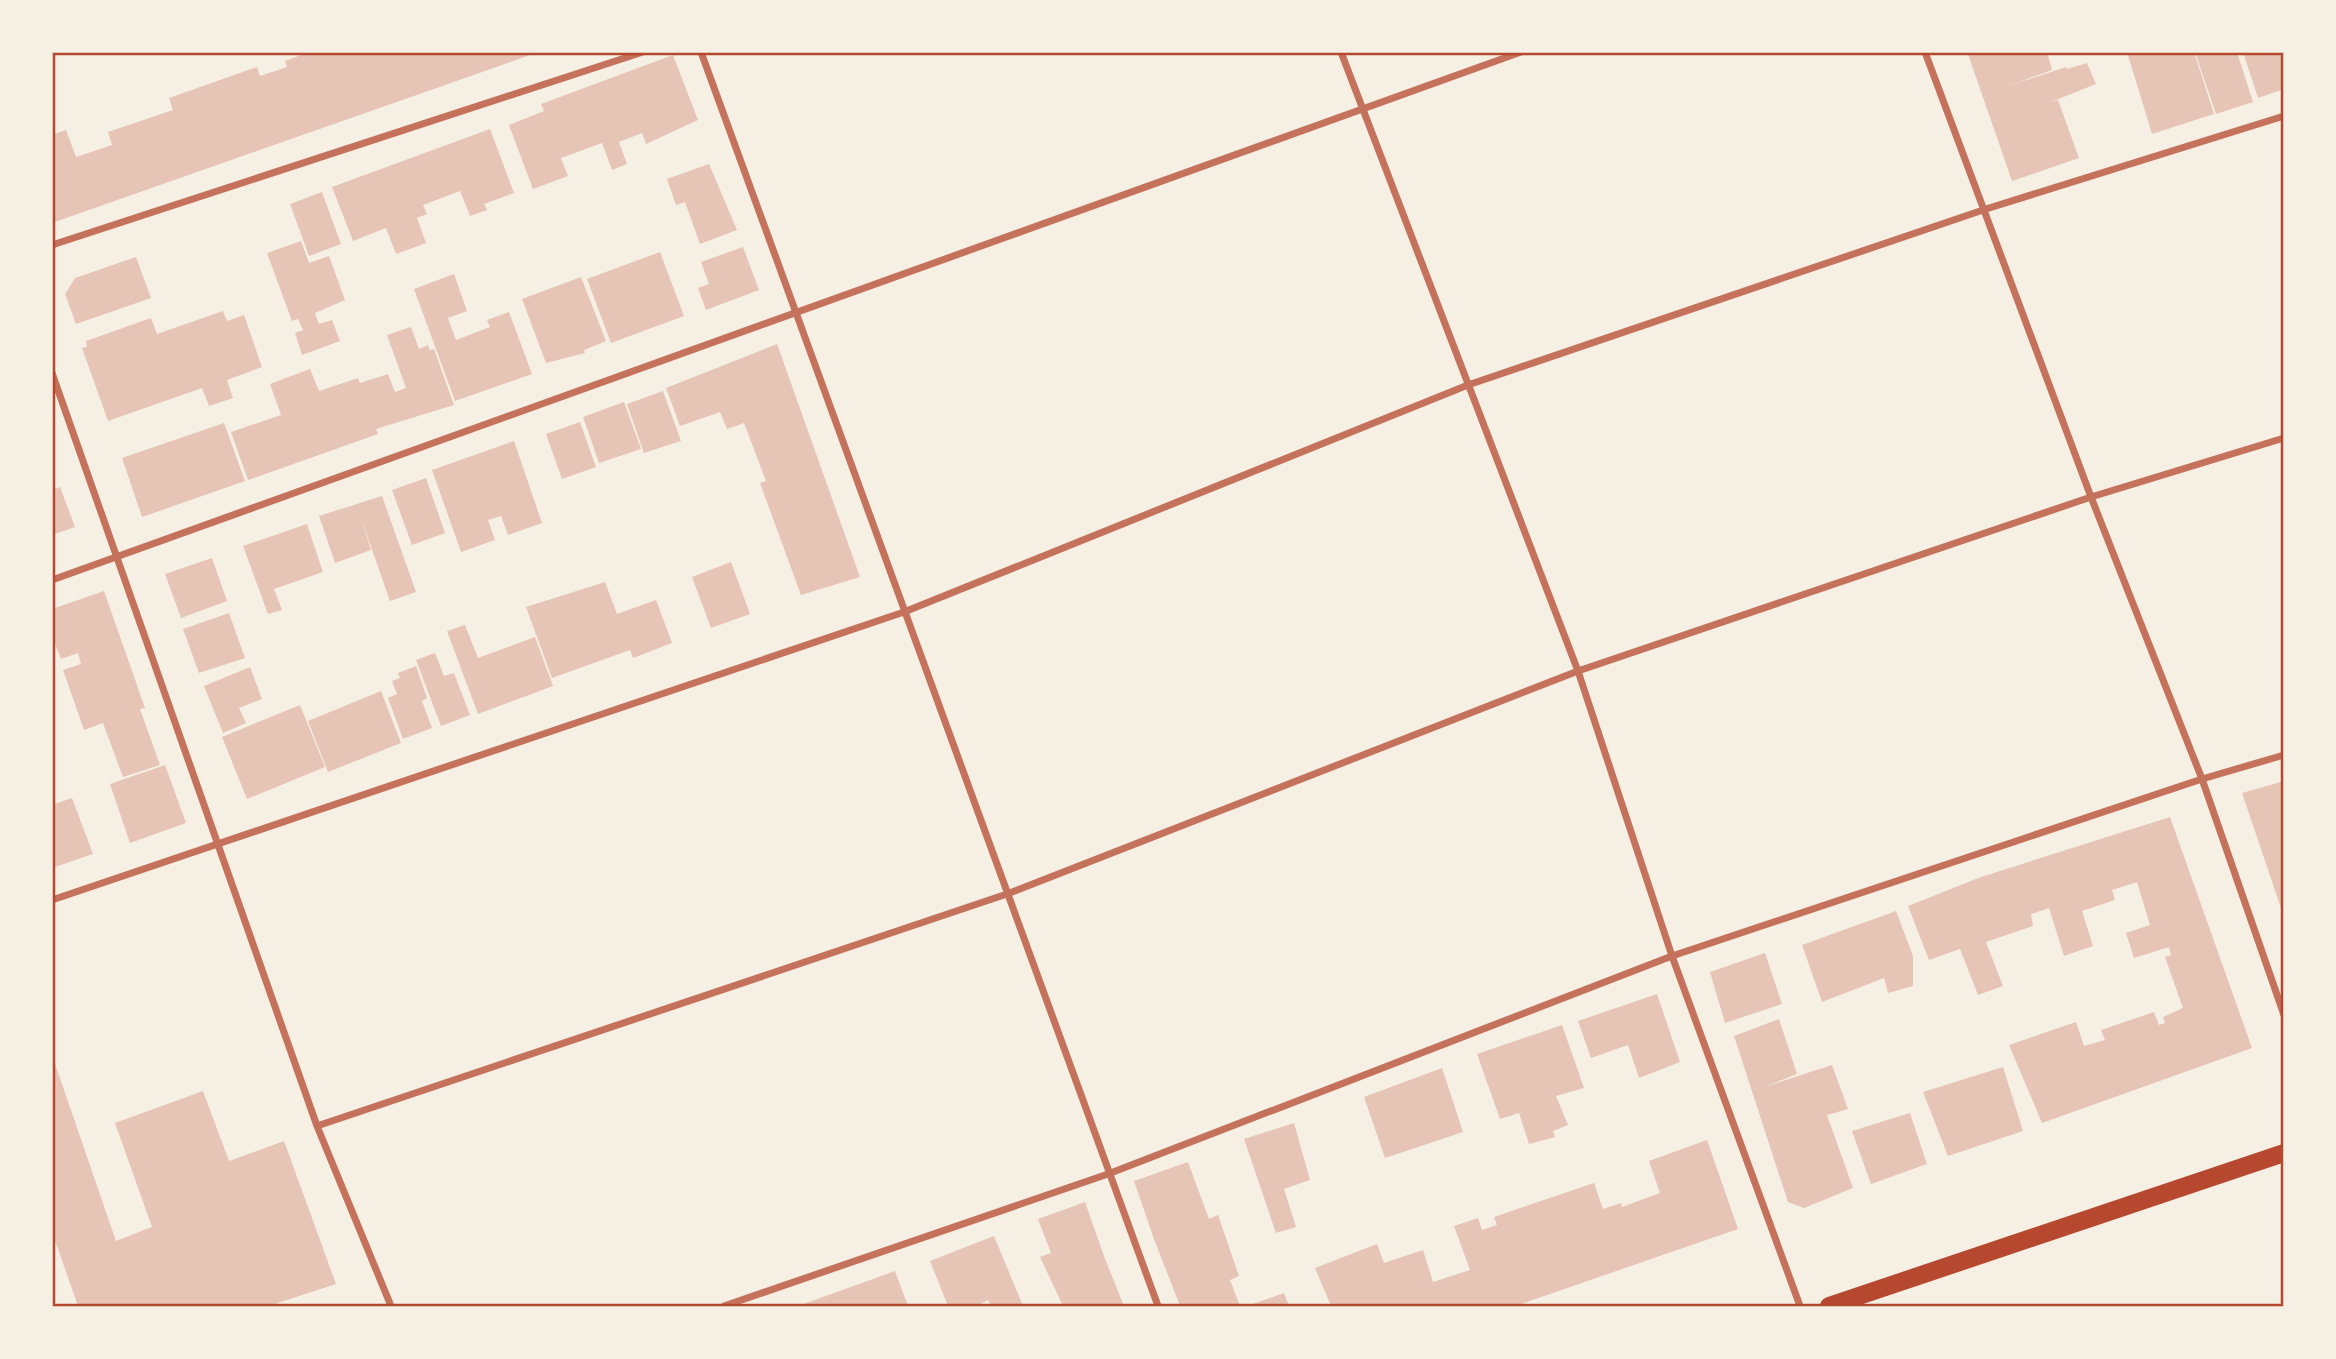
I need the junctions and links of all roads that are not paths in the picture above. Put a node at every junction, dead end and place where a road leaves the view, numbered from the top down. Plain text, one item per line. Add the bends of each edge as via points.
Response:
1 (643, 52) edge
2 (701, 52) edge
3 (1341, 52) edge
4 (1521, 52) edge
5 (1925, 52) edge
6 (1362, 109) junction
7 (2284, 116) edge
8 (1986, 209) junction
9 (52, 245) edge
10 (796, 315) junction
11 (52, 373) edge
12 (1468, 385) junction
13 (2284, 438) edge
14 (2091, 497) junction
15 (117, 558) junction
16 (52, 580) edge
17 (904, 612) junction
18 (1578, 671) junction
19 (2284, 755) edge
20 (2202, 779) junction
21 (218, 844) junction
22 (1007, 894) junction
23 (52, 900) edge
24 (1672, 956) junction
25 (2284, 1015) edge
26 (317, 1126) junction
27 (2284, 1153) edge
28 (1108, 1174) junction
29 (391, 1307) edge
30 (724, 1307) edge
31 (1158, 1307) edge
32 (1800, 1307) edge
33 (1829, 1307) edge

1 - 9 street
2 - 10 street
3 - 6 street
4 - 6 street
5 - 8 street
6 - 10 street
6 - 12 street
7 - 8 street
8 - 12 street
8 - 14 street
10 - 15 street
10 - 17 street
11 - 15 street
12 - 17 street
12 - 18 street
13 - 14 street
14 - 18 street
14 - 20 street
15 - 16 street
15 - 21 street
17 - 21 street
17 - 22 street
18 - 22 street
18 - 24 street
19 - 20 street
20 - 24 street
20 - 25 street
21 - 23 street
21 - 26 street
22 - 26 street
22 - 28 street
24 - 28 street
24 - 32 street
26 - 29 street
27 - 33 main road
28 - 30 street
28 - 31 street

